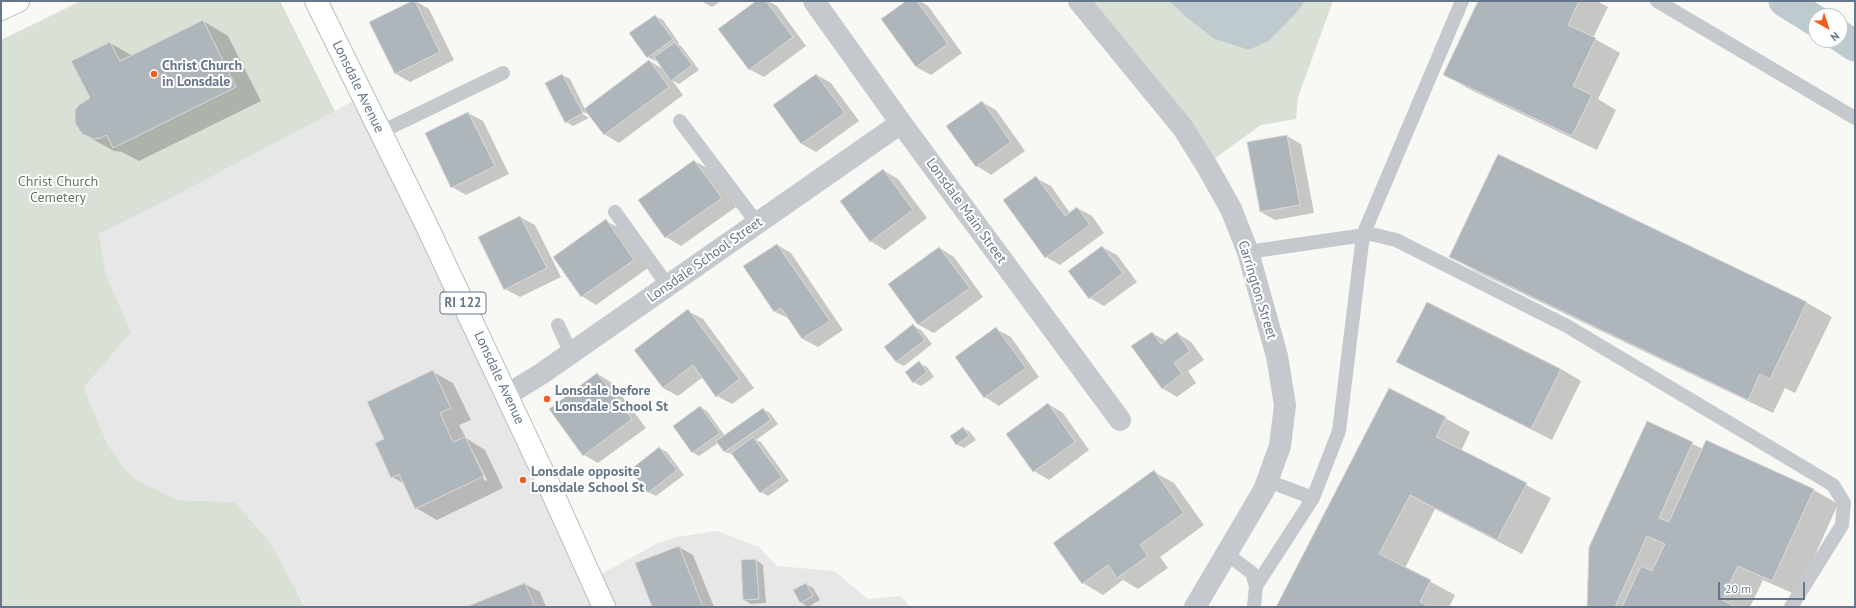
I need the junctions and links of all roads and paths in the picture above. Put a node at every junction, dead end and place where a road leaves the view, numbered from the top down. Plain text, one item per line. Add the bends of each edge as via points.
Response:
1 (18, 1) edge
2 (316, 1) edge
3 (814, 1) edge
4 (1079, 1) edge
5 (1462, 1) edge
6 (1657, 1) edge
7 (1, 9) edge
8 (503, 73) dead end
9 (1855, 118) edge
10 (680, 121) dead end
11 (901, 123) junction
12 (381, 132) junction
13 (615, 212) dead end
14 (757, 223) junction
15 (1363, 235) junction
16 (1248, 252) junction
17 (668, 286) junction
18 (558, 325) dead end
19 (571, 353) junction
20 (507, 395) junction
21 (1120, 420) dead end
22 (1268, 481) junction
23 (1313, 498) junction
24 (1849, 499) edge
25 (1227, 554) junction
26 (1256, 586) junction
27 (604, 607) edge
28 (1195, 607) edge
29 (1254, 607) edge
30 (1791, 607) edge

1 - 7 main road
2 - 12 main road, Lonsdale Avenue / RI 122
3 - 11 street, Lonsdale Main Street
4 - 16 street, Carrington Street via 1183,128 1231,209
5 - 15 lane
6 - 9 lane
8 - 12 lane
10 - 14 lane
11 - 14 street, Lonsdale School Street
11 - 21 street, Lonsdale Main Street
12 - 20 main road, Lonsdale Avenue / RI 122
13 - 17 lane
14 - 17 street, Lonsdale School Street
15 - 16 lane
15 - 23 lane via 1339,431
15 - 24 lane via 1371,234 1396,240 1567,326 1832,485
16 - 22 street, Carrington Street via 1277,356 1285,405 1280,446
17 - 19 street, Lonsdale School Street
18 - 19 lane
19 - 20 street, Lonsdale School Street
20 - 27 main road, Lonsdale Avenue / RI 122
22 - 23 lane
22 - 25 street, Carrington Street
23 - 26 lane
24 - 30 lane via 1842,525
25 - 26 lane via 1252,573
25 - 28 street, Carrington Street
26 - 29 lane

